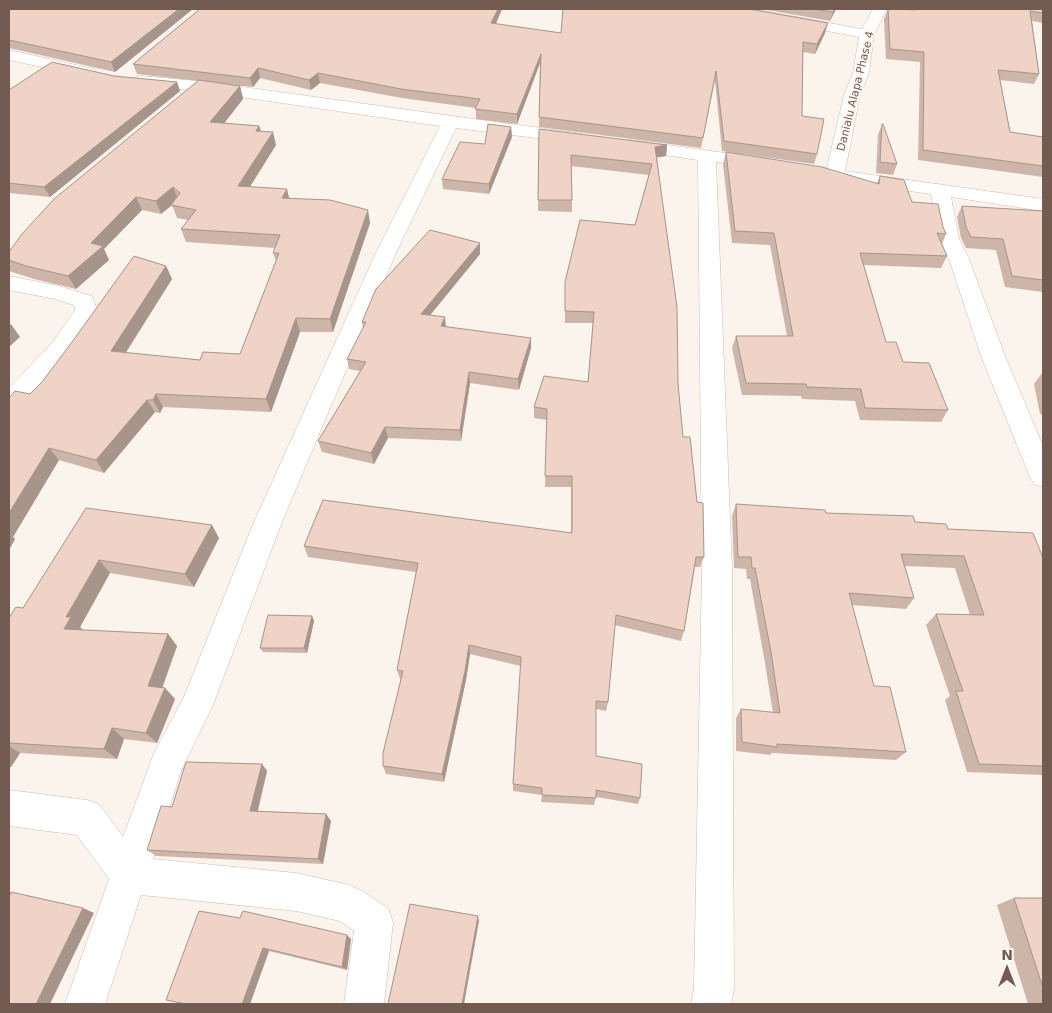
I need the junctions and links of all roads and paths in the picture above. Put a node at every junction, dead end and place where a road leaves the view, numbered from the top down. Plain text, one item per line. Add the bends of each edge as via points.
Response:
1 (731, 9) edge
2 (880, 9) edge
3 (867, 34) junction
4 (9, 55) edge
5 (54, 64) junction
6 (39, 75) edge
7 (108, 77) edge
8 (127, 80) edge
9 (199, 86) junction
10 (177, 104) edge
11 (450, 122) junction
12 (588, 139) edge
13 (618, 143) edge
14 (707, 154) junction
15 (776, 166) edge
16 (805, 170) edge
17 (835, 175) junction
18 (940, 191) junction
19 (1043, 205) edge
20 (9, 283) edge
21 (9, 402) edge
22 (1043, 477) edge
23 (9, 808) edge
24 (128, 875) junction
25 (85, 1004) edge
26 (364, 1004) edge
27 (711, 1004) edge

1 - 3 street
2 - 3 street, Danialu Alapa Phase 4
3 - 17 street, Danialu Alapa Phase 4
4 - 5 street
5 - 6 street
5 - 7 street
8 - 9 street
9 - 10 street
9 - 11 street
11 - 12 street
11 - 24 street via 385,255 268,522 197,705 166,765
13 - 14 street
14 - 15 street
14 - 27 street via 717,570 714,989
16 - 17 street
17 - 18 street
18 - 19 street
18 - 22 street via 949,239
20 - 21 street via 84,301 86,310 60,348
23 - 24 street via 86,818
24 - 25 street
24 - 26 street via 296,892 349,904 374,922

